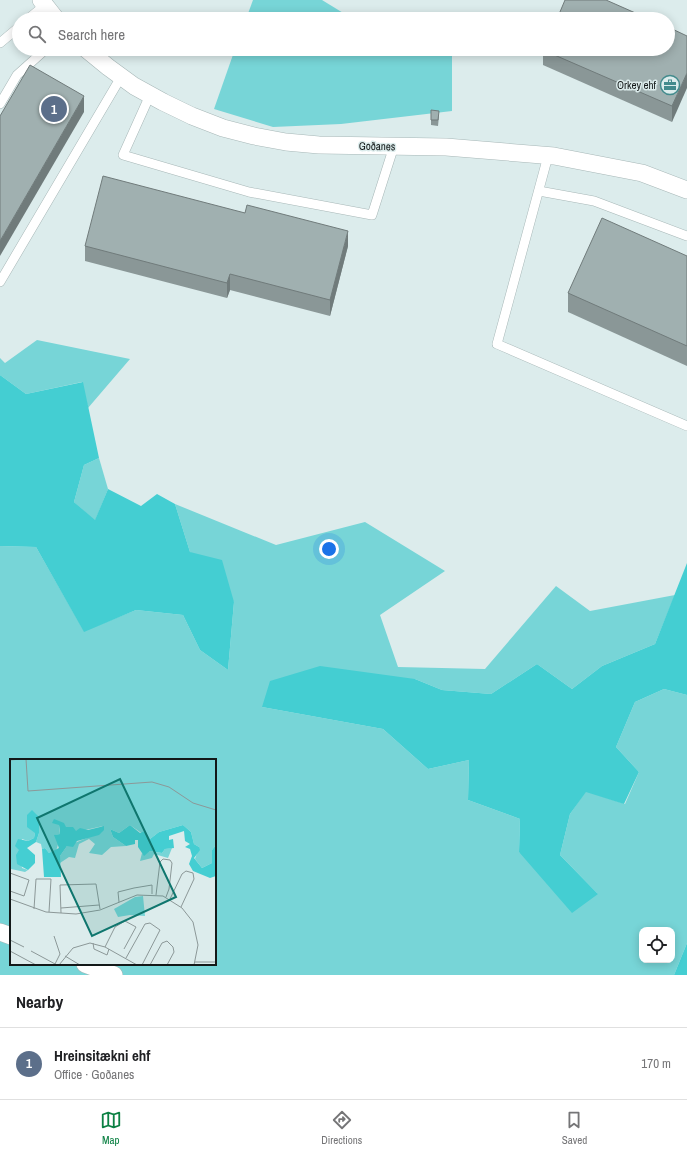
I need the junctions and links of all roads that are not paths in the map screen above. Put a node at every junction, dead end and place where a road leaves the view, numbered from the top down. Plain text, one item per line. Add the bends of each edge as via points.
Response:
1 (43, 3) edge
2 (35, 12) edge
3 (50, 12) edge
4 (12, 33) edge
5 (0, 43) edge
6 (38, 56) edge
7 (95, 56) edge
8 (121, 76) junction
9 (150, 95) junction
10 (0, 104) edge
11 (394, 146) junction
12 (548, 156) junction
13 (687, 190) edge
14 (539, 191) junction
15 (687, 236) edge
16 (0, 282) edge
17 (687, 426) edge
18 (0, 932) edge
19 (10, 936) edge
20 (88, 965) edge
21 (114, 975) edge

1 - 2 lane
1 - 3 street
4 - 5 lane
6 - 10 lane via 17,75
7 - 8 street, Goðanes
8 - 9 street, Goðanes
8 - 16 lane
9 - 11 street, Goðanes via 192,116 254,136 319,145
9 - 11 lane via 123,155 249,192 372,215
11 - 12 street, Goðanes via 446,147
12 - 13 street, Goðanes via 642,173
12 - 14 lane
14 - 15 lane via 594,201
14 - 17 lane via 497,344
18 - 19 street
20 - 21 street

